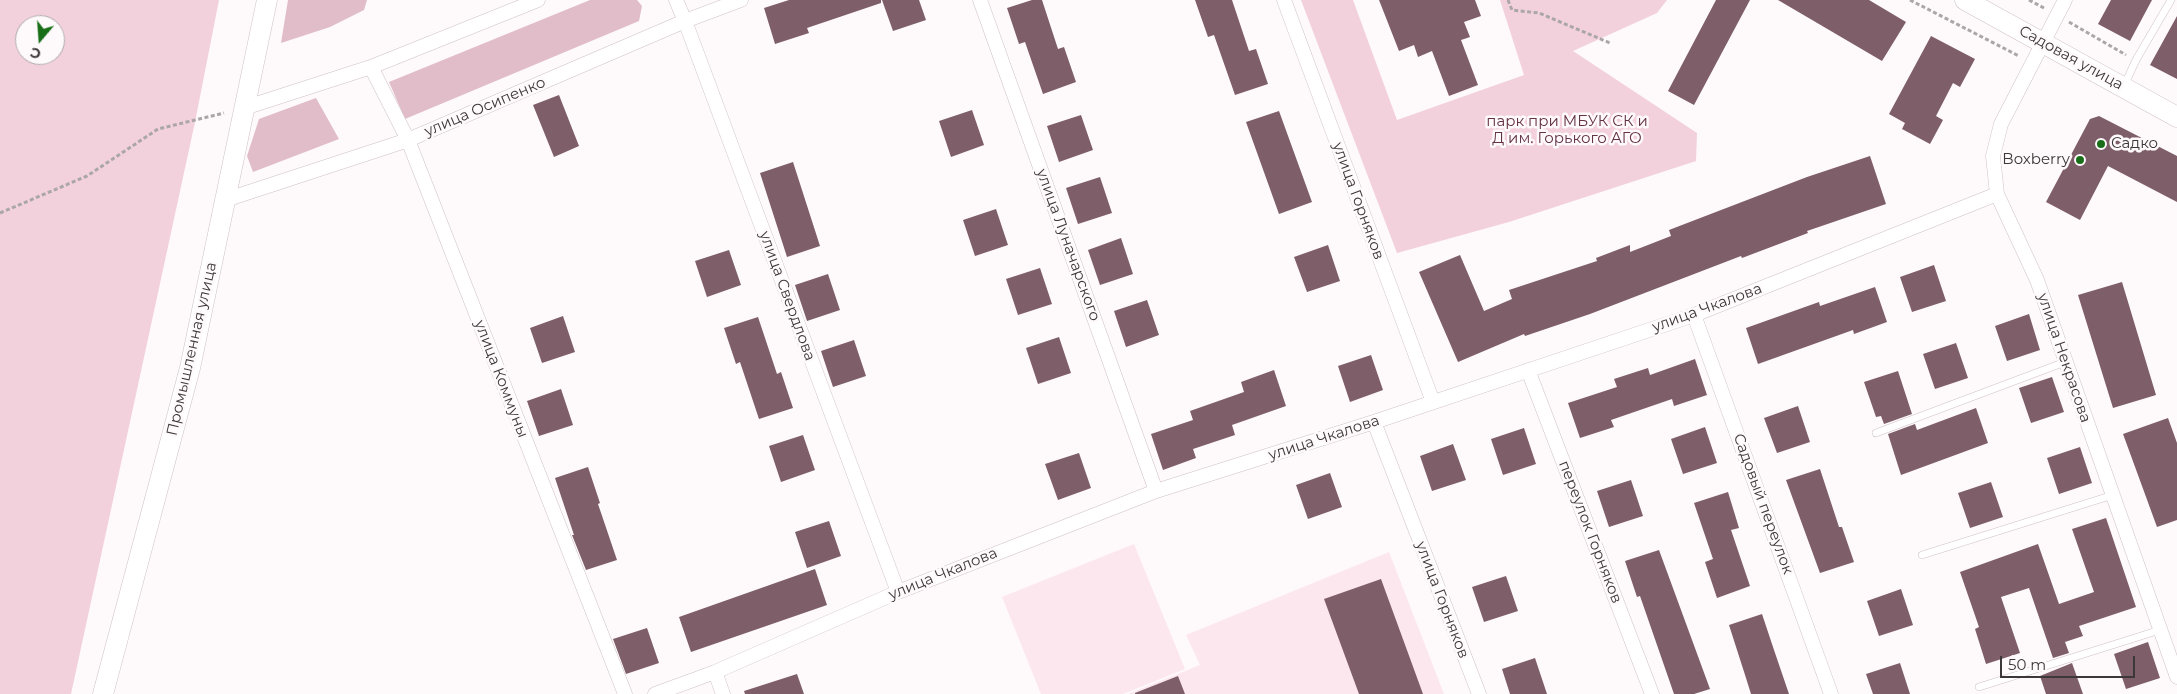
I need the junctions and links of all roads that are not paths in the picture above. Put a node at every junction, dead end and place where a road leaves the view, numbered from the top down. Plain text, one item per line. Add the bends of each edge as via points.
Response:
1 (267, 0) edge
2 (538, 0) edge
3 (676, 0) edge
4 (740, 0) edge
5 (980, 0) edge
6 (1284, 0) edge
7 (1965, 0) edge
8 (2065, 0) edge
9 (2170, 0) edge
10 (685, 21) junction
11 (2043, 43) junction
12 (371, 66) junction
13 (2124, 87) junction
14 (244, 108) junction
15 (2177, 117) edge
16 (408, 140) junction
17 (1997, 194) junction
18 (226, 200) junction
19 (1694, 315) junction
20 (2065, 362) junction
21 (1528, 370) junction
22 (1433, 402) junction
23 (1374, 422) junction
24 (1876, 433) dead end
25 (1156, 491) junction
26 (2113, 495) junction
27 (1922, 555) dead end
28 (898, 592) junction
29 (2160, 630) junction
30 (715, 672) junction
31 (2177, 677) edge
32 (1979, 687) dead end
33 (103, 694) edge
34 (625, 694) edge
35 (655, 694) edge
36 (723, 694) edge
37 (1478, 694) edge
38 (1652, 694) edge
39 (1831, 694) edge

1 - 14 main road, Промышленная улица
2 - 12 street
3 - 10 street, улица Свердлова
4 - 10 street, улица Осипенко
5 - 25 street, улица Луначарского
6 - 22 street, улица Горняков
7 - 11 main road, Садовая улица
8 - 11 street
9 - 13 lane
10 - 16 street, улица Осипенко
10 - 28 street, улица Свердлова
11 - 13 main road, Садовая улица
11 - 17 street, улица Некрасова via 2001,124 1993,156
12 - 14 street
12 - 16 street, улица Коммуны
13 - 15 main road, Садовая улица
14 - 18 main road, Промышленная улица
16 - 18 street, улица Осипенко
16 - 34 street, улица Коммуны
17 - 19 street, улица Чкалова
17 - 20 street, улица Некрасова via 2037,280
18 - 33 main road, Промышленная улица via 190,368
19 - 21 street, улица Чкалова
19 - 39 street, Садовый переулок
20 - 24 lane
20 - 26 street, улица Некрасова
21 - 22 street, улица Чкалова
21 - 38 street, переулок Горняков
22 - 23 street, улица Чкалова
23 - 25 street, улица Чкалова
23 - 37 street, улица Горняков
25 - 28 street, улица Чкалова
26 - 27 lane
26 - 29 street, улица Некрасова
28 - 30 street, улица Чкалова
29 - 31 street, улица Некрасова
29 - 32 lane
30 - 35 street, улица Чкалова
30 - 36 street

